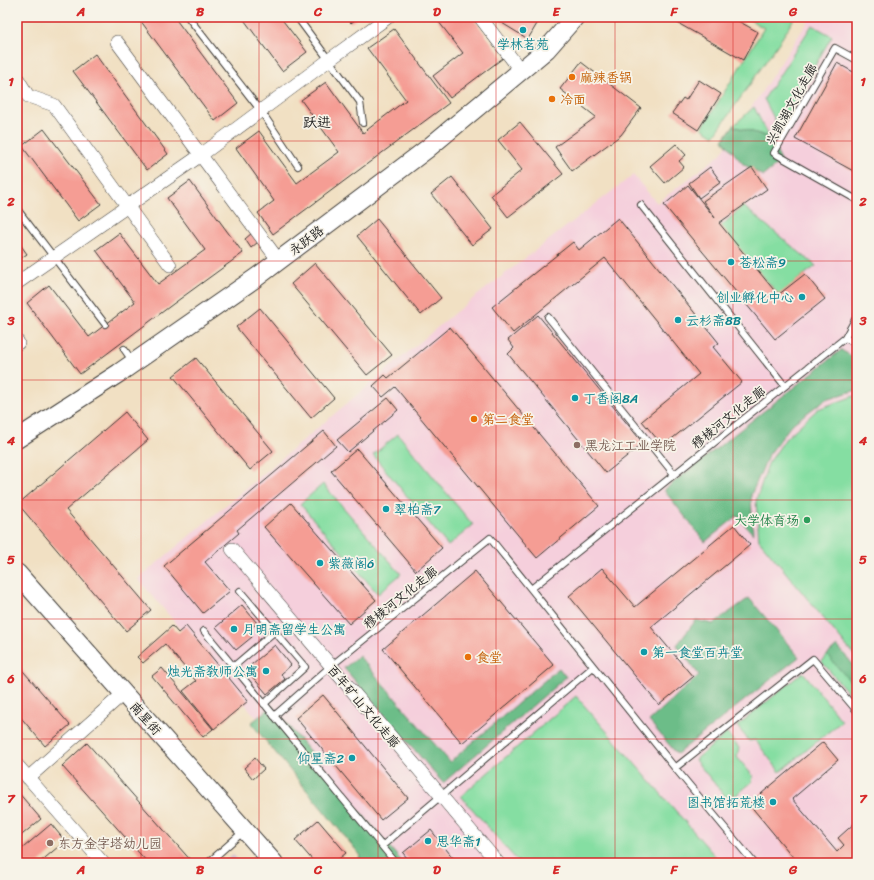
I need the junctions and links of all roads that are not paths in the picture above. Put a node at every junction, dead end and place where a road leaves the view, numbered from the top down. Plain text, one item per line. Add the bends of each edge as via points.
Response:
1 (188, 17) edge
2 (297, 17) edge
3 (388, 17) edge
4 (480, 17) edge
5 (575, 17) edge
6 (117, 42) dead end
7 (329, 60) junction
8 (857, 60) edge
9 (521, 71) junction
10 (17, 78) edge
11 (261, 111) junction
12 (364, 123) dead end
13 (201, 156) junction
14 (298, 166) dead end
15 (857, 200) edge
16 (641, 205) dead end
17 (128, 206) junction
18 (17, 209) edge
19 (54, 258) junction
20 (279, 261) junction
21 (170, 266) dead end
22 (17, 283) edge
23 (857, 316) edge
24 (548, 317) dead end
25 (104, 324) dead end
26 (845, 338) junction
27 (857, 344) edge
28 (785, 386) junction
29 (17, 439) edge
30 (674, 474) junction
31 (232, 549) dead end
32 (17, 573) edge
33 (531, 589) junction
34 (240, 591) dead end
35 (204, 631) dead end
36 (274, 632) junction
37 (331, 666) junction
38 (593, 666) junction
39 (233, 667) junction
40 (124, 693) junction
41 (264, 704) junction
42 (857, 711) edge
43 (274, 716) junction
44 (17, 765) edge
45 (675, 768) junction
46 (28, 778) junction
47 (440, 796) junction
48 (245, 830) junction
49 (382, 846) junction
50 (103, 863) edge
51 (208, 863) edge
52 (274, 863) edge
53 (396, 863) edge
54 (498, 863) edge
55 (754, 863) edge

1 - 11 lane
2 - 7 lane
3 - 7 street
4 - 9 street
5 - 9 street, 永跃路 via 547,49
6 - 13 street
7 - 11 street
7 - 12 lane via 360,102
8 - 15 lane, 兴凯湖文化走廊 via 835,48 774,153
9 - 20 street, 永跃路 via 427,149
10 - 17 street via 28,96 54,105
11 - 13 street
11 - 14 lane
13 - 17 street
13 - 20 street
16 - 28 lane
17 - 19 street
17 - 21 street
18 - 19 lane
19 - 22 street
19 - 25 lane
20 - 29 street, 永跃路 via 239,290 129,356
23 - 26 lane, 穆棱河文化走廊
24 - 30 lane
26 - 27 lane
26 - 28 lane, 穆棱河文化走廊
28 - 30 lane, 穆棱河文化走廊
30 - 33 lane, 穆棱河文化走廊
31 - 37 street, 百年矿山文化走廊
32 - 40 street, 南星街
33 - 37 lane, 穆棱河文化走廊 via 490,538
33 - 38 lane, 穆棱河文化走廊
34 - 36 lane
35 - 39 lane
36 - 39 lane
36 - 41 lane via 305,667
37 - 43 lane, 穆棱河文化走廊
37 - 47 street, 百年矿山文化走廊
38 - 45 lane, 穆棱河文化走廊
38 - 47 lane
39 - 41 lane
40 - 46 street
40 - 48 street, 南星街
41 - 43 lane
42 - 45 lane via 813,659
43 - 49 lane
44 - 46 street
45 - 55 lane, 穆棱河文化走廊
46 - 50 street
47 - 49 lane
47 - 54 street, 百年矿山文化走廊
48 - 51 lane
48 - 52 street, 南星街
49 - 53 lane

